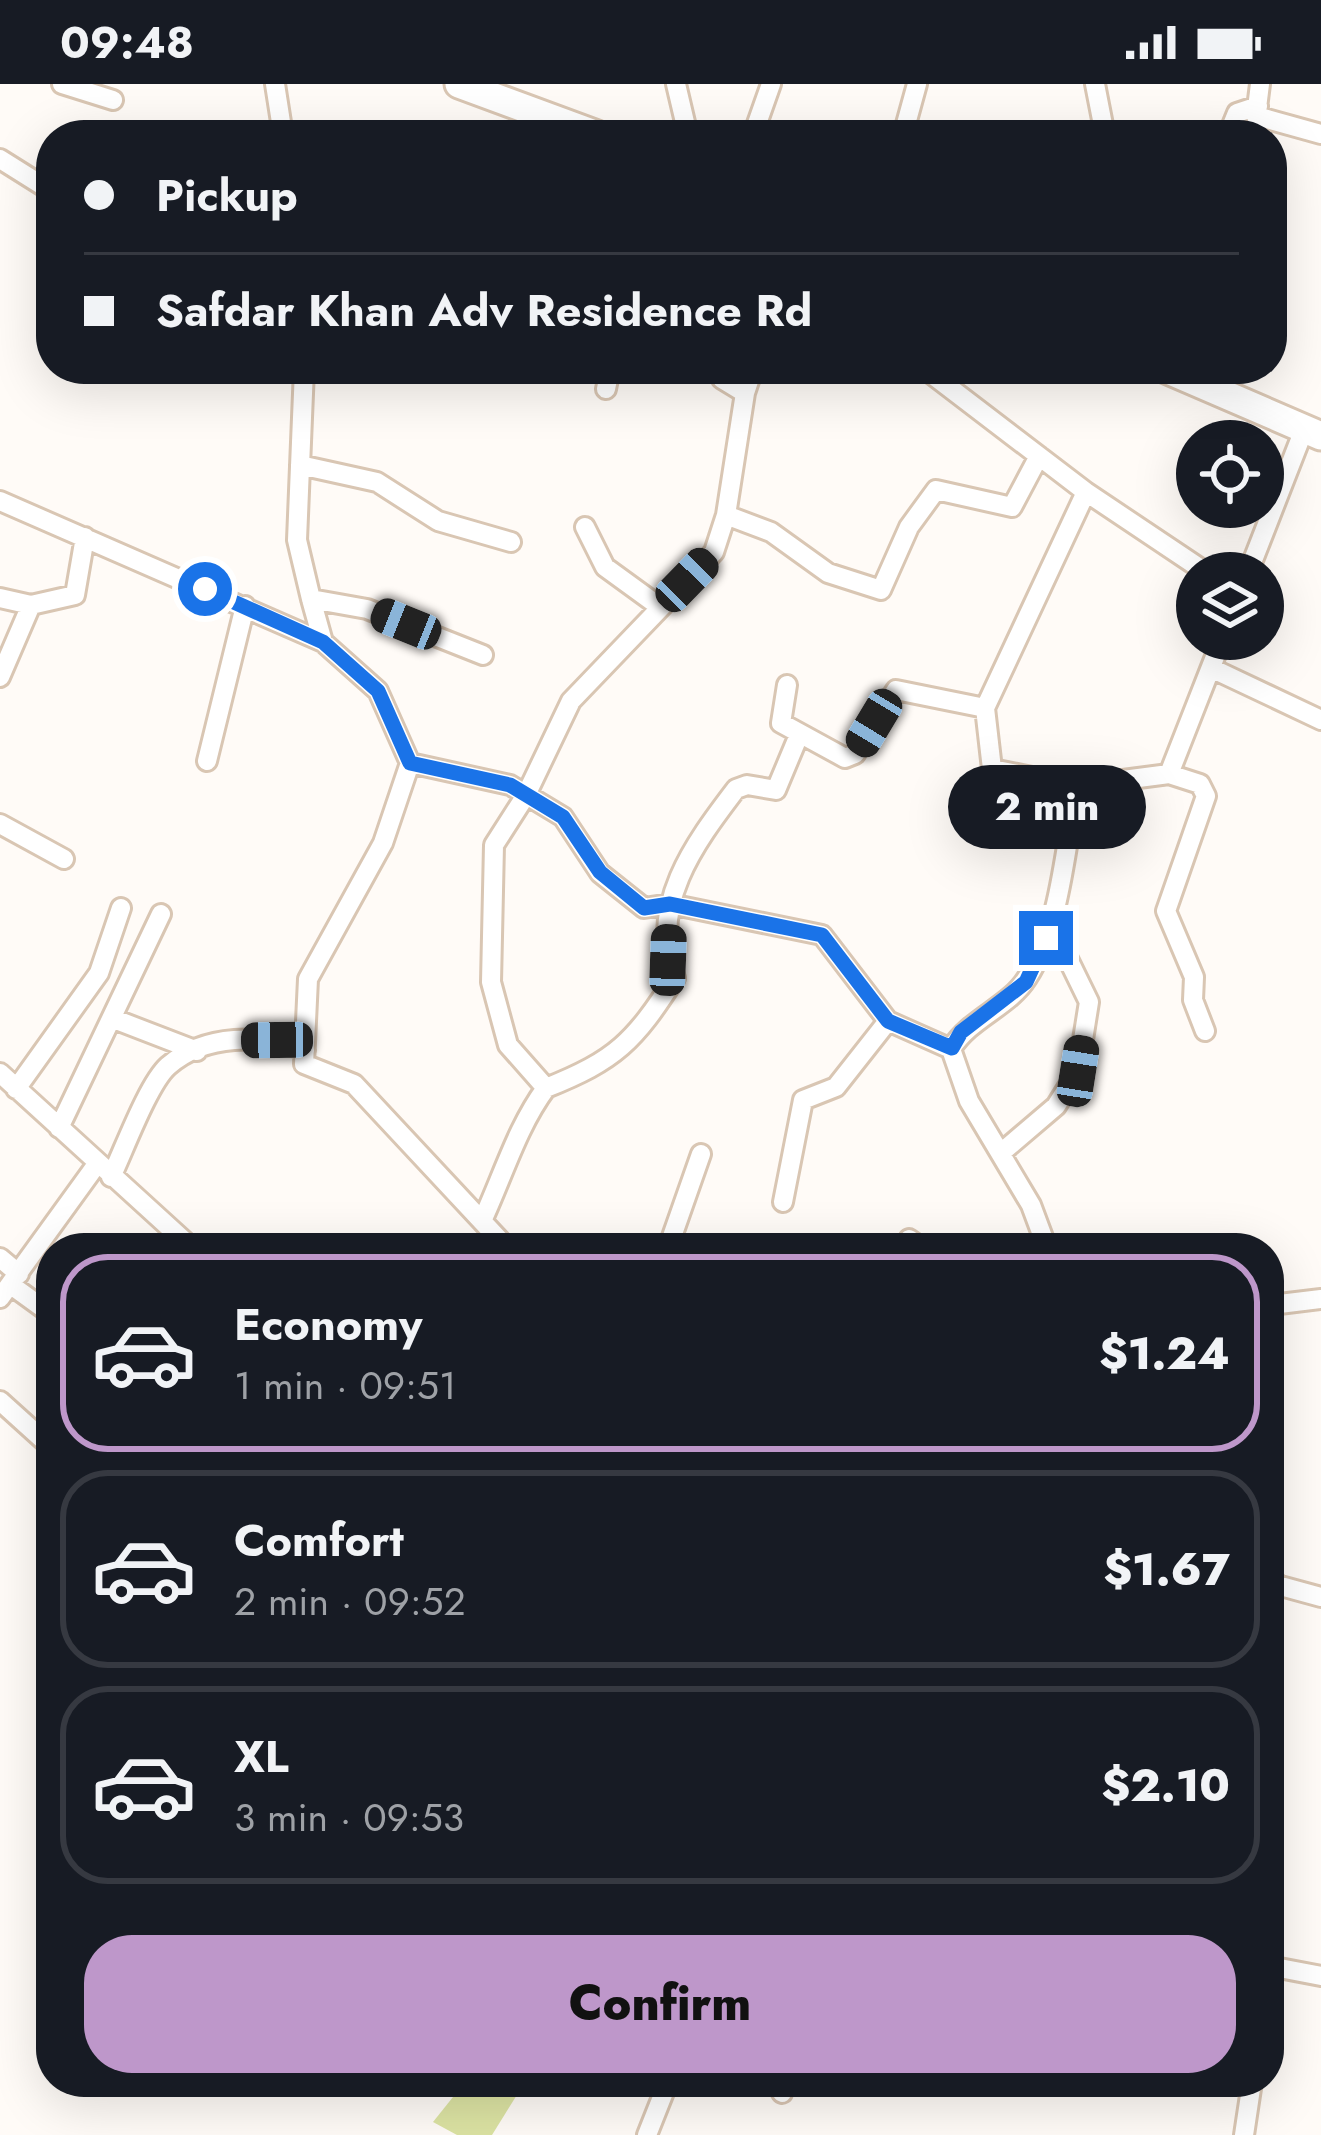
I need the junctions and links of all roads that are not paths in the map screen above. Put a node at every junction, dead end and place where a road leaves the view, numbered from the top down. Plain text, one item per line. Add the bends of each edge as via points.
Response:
1 (62, 84) edge
2 (275, 84) edge
3 (459, 84) edge
4 (676, 84) edge
5 (771, 84) edge
6 (917, 84) edge
7 (1095, 84) edge
8 (1260, 84) edge
9 (113, 100) dead end
10 (1258, 106) junction
11 (281, 120) edge
12 (556, 120) edge
13 (684, 120) edge
14 (758, 120) edge
15 (907, 120) edge
16 (1103, 120) edge
17 (1234, 120) edge
18 (1270, 120) edge
19 (1287, 125) edge
20 (1321, 134) edge
21 (0, 159) edge
22 (36, 182) edge
23 (303, 384) edge
24 (730, 384) edge
25 (748, 384) edge
26 (945, 384) edge
27 (1202, 384) edge
28 (745, 393) junction
29 (1313, 431) edge
30 (1039, 456) junction
31 (300, 465) junction
32 (1086, 492) junction
33 (0, 501) edge
34 (726, 515) junction
35 (585, 526) dead end
36 (85, 537) junction
37 (511, 542) dead end
38 (1176, 552) edge
39 (1258, 552) edge
40 (0, 598) edge
41 (311, 599) junction
42 (31, 605) junction
43 (245, 606) junction
44 (660, 607) junction
45 (323, 642) junction
46 (483, 655) dead end
47 (1214, 660) edge
48 (1211, 668) junction
49 (0, 677) edge
50 (787, 685) dead end
51 (985, 708) junction
52 (1321, 720) edge
53 (799, 734) junction
54 (207, 761) dead end
55 (410, 763) junction
56 (1169, 774) junction
57 (1077, 786) junction
58 (526, 795) junction
59 (0, 824) edge
60 (64, 859) dead end
61 (670, 904) junction
62 (122, 908) dead end
63 (161, 914) dead end
64 (1049, 922) junction
65 (114, 1019) junction
66 (888, 1021) junction
67 (1205, 1030) dead end
68 (952, 1048) junction
69 (305, 1049) junction
70 (197, 1051) junction
71 (0, 1073) edge
72 (546, 1088) junction
73 (16, 1089) junction
74 (58, 1128) junction
75 (1002, 1152) junction
76 (701, 1154) dead end
77 (104, 1171) junction
78 (783, 1202) dead end
79 (482, 1221) junction
80 (53, 1233) edge
81 (175, 1233) edge
82 (493, 1233) edge
83 (673, 1233) edge
84 (1040, 1233) edge
85 (36, 1254) edge
86 (0, 1258) edge
87 (10, 1286) edge
88 (1321, 1298) edge
89 (1284, 1303) edge
90 (36, 1304) edge
91 (0, 1401) edge
92 (36, 1433) edge
93 (1284, 1587) edge
94 (1321, 1597) edge
95 (1284, 1969) edge
96 (1321, 1976) edge
97 (662, 2097) edge
98 (1250, 2097) edge
99 (647, 2135) edge
100 (1244, 2135) edge

1 - 9 street
2 - 11 street
3 - 12 main road
4 - 13 street
5 - 14 street
6 - 15 street
7 - 16 street
8 - 10 street
10 - 17 street
10 - 18 street via 1256,116
19 - 20 street
21 - 22 street
23 - 31 street
24 - 28 street
25 - 28 street
26 - 30 street
27 - 29 main road
28 - 34 street
29 - 39 street
30 - 32 street
30 - 34 street via 1012,507 936,490 909,526 881,590 828,573 771,532
31 - 37 street via 377,482 438,521
31 - 41 street via 297,540
32 - 38 street
32 - 51 street
33 - 36 street
34 - 44 street via 714,552
35 - 44 street via 605,567
36 - 42 street via 75,595
36 - 43 street
40 - 42 street
41 - 45 street
41 - 46 street via 367,609
42 - 49 street
43 - 45 street
43 - 54 street
44 - 58 street via 571,701
45 - 55 street via 378,691
47 - 48 street
48 - 52 street
48 - 56 street
50 - 53 street via 781,723
51 - 53 street via 901,689 850,758
51 - 57 street via 992,769
53 - 61 street via 776,790 741,786 688,852
55 - 58 street
55 - 69 street via 382,843 308,979
56 - 57 street
56 - 67 street via 1200,784 1205,796 1166,910
57 - 64 street
58 - 61 street via 563,817 600,872 644,908
58 - 72 street via 494,845 491,982 508,1046
59 - 60 street
61 - 66 street via 822,935
61 - 72 street via 675,979 638,1036 605,1064
62 - 73 street via 99,973
63 - 65 street
64 - 68 street via 1026,982
64 - 75 street via 1089,1002 1078,1071 1056,1106
65 - 70 street
65 - 74 street
66 - 68 street
66 - 78 street via 836,1087 803,1100
68 - 75 street via 969,1101
69 - 70 street via 256,1040 215,1041
69 - 79 street via 304,1064 354,1084
70 - 77 street via 166,1067
71 - 73 street
72 - 79 street via 523,1120
73 - 74 street
74 - 77 street
75 - 84 street
76 - 83 street
77 - 80 street
77 - 81 street
79 - 82 street
85 - 87 street
86 - 87 street
87 - 90 street
88 - 89 street
91 - 92 street
93 - 94 street
95 - 96 street
97 - 99 street
98 - 100 street

